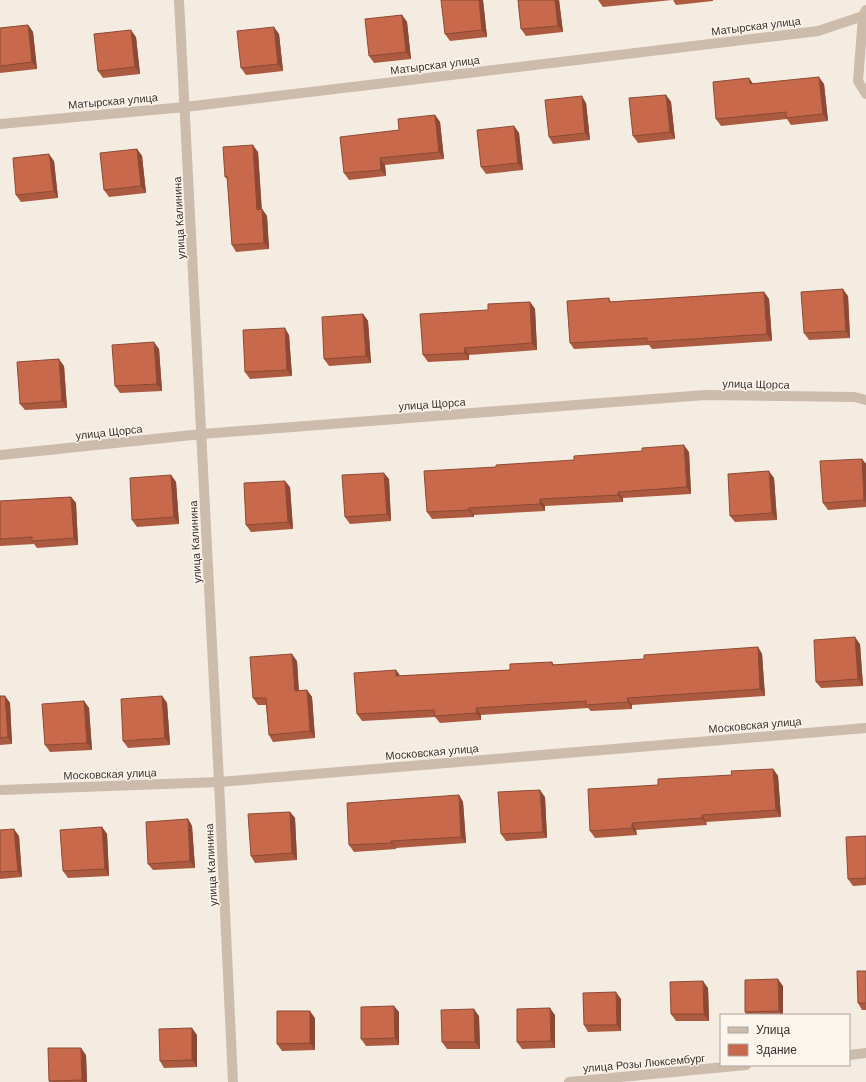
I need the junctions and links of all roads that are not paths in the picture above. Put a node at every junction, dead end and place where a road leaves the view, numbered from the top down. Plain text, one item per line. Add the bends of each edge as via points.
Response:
1 (179, 0) edge
2 (864, 13) edge
3 (866, 94) edge
4 (186, 107) junction
5 (0, 124) edge
6 (866, 400) edge
7 (202, 434) junction
8 (0, 455) edge
9 (866, 728) edge
10 (219, 782) junction
11 (0, 790) edge
12 (866, 1053) edge
13 (850, 1055) edge
14 (736, 1066) edge
15 (233, 1082) edge
16 (569, 1082) edge

1 - 4 street, улица Калинина
2 - 3 street via 858,81
2 - 4 street, Матырская улица via 818,31
4 - 5 street, Матырская улица
4 - 7 street, улица Калинина
6 - 7 street, улица Щорса via 854,397 705,395
7 - 8 street, улица Щорса
7 - 10 street, улица Калинина
9 - 10 street, Московская улица
10 - 11 street, Московская улица
10 - 15 street, улица Калинина
12 - 13 street
14 - 16 street, улица Розы Люксембург

